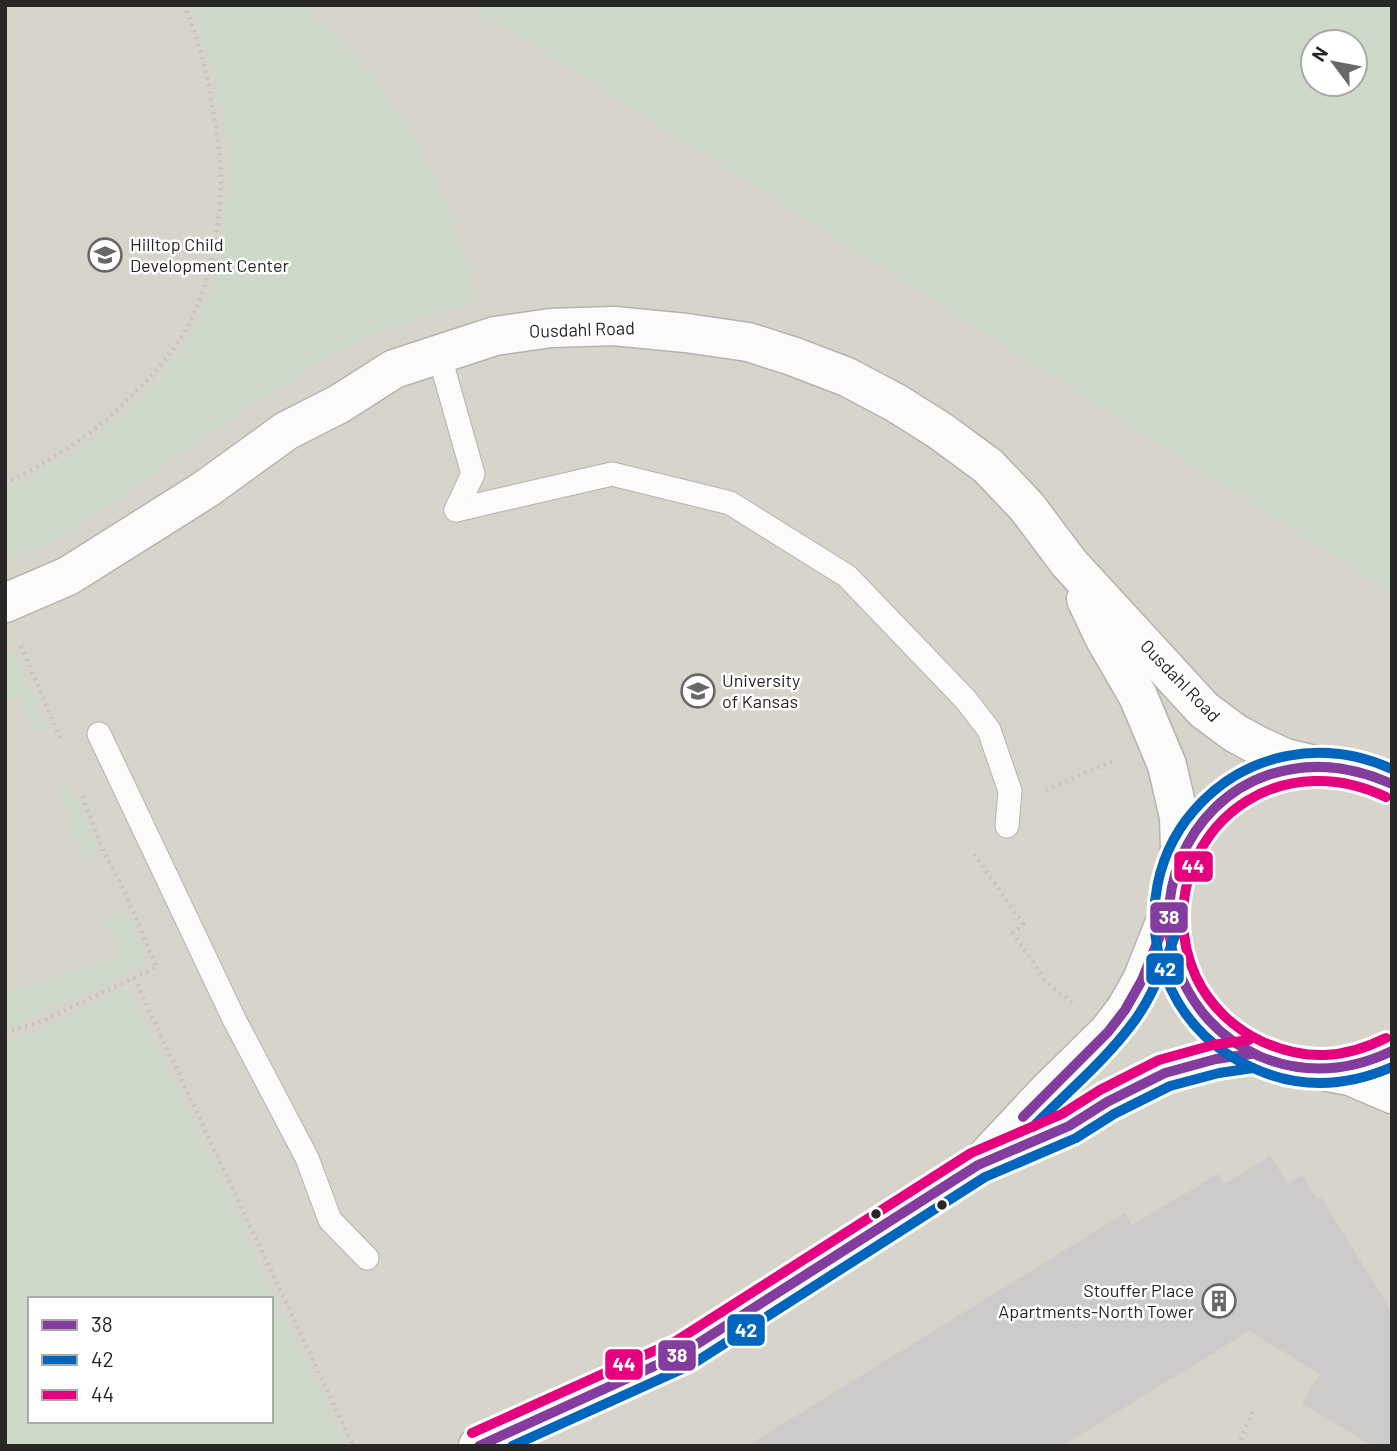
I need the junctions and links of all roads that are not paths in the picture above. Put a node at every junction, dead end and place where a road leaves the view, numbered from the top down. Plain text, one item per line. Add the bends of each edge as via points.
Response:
1 (439, 354) junction
2 (1069, 563) junction
3 (5, 603) edge
4 (99, 734) dead end
5 (1392, 766) edge
6 (1333, 767) junction
7 (1392, 784) edge
8 (1007, 826) dead end
9 (1178, 863) junction
10 (1168, 916) junction
11 (1392, 1051) edge
12 (1251, 1054) junction
13 (1323, 1070) junction
14 (1392, 1094) edge
15 (978, 1165) junction
16 (367, 1258) dead end
17 (478, 1446) edge

1 - 2 street, Ousdahl Road via 495,336 614,326 748,342 792,356 896,402 978,458 1027,507
1 - 3 street, Ousdahl Road via 394,369 286,431 206,489 68,576
1 - 8 lane via 473,474 456,510 612,474 730,503 847,576 966,700 989,730 1010,791
2 - 6 street, Ousdahl Road via 1212,717 1285,758
2 - 9 street, Ousdahl Road via 1138,696 1167,765 1179,817
4 - 16 lane via 234,1019 307,1158 330,1220
5 - 6 street
6 - 7 street
6 - 9 street via 1285,769 1231,794 1209,813
9 - 10 street
10 - 12 street via 1172,953 1189,997 1220,1032
10 - 15 street via 1143,980 1116,1021
11 - 13 street via 1349,1067
12 - 13 street via 1286,1066
12 - 15 street via 1165,1073 1069,1126
13 - 14 street
15 - 17 street via 683,1353

